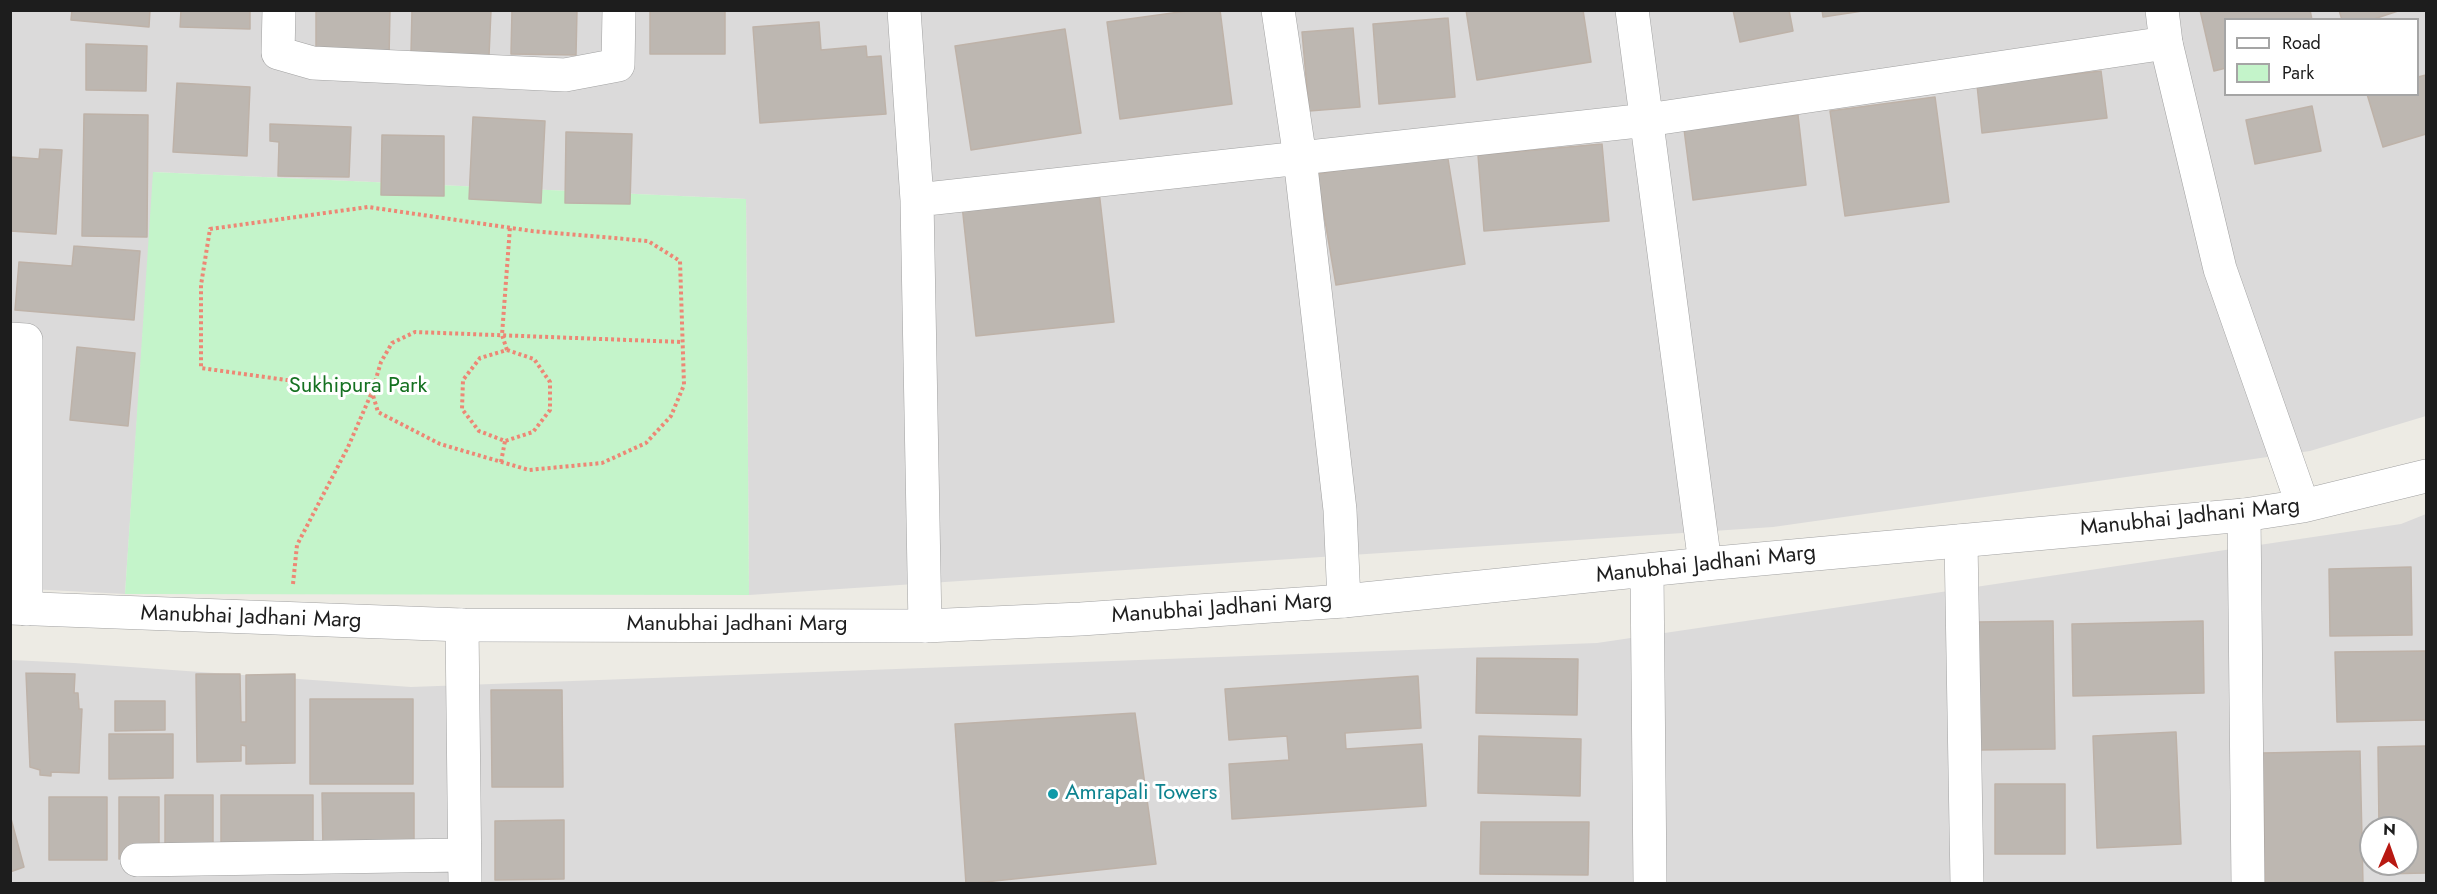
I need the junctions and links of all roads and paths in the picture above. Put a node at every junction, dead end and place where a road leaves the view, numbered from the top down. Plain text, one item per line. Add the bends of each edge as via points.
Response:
1 (279, 10) edge
2 (620, 10) edge
3 (904, 10) edge
4 (1278, 10) edge
5 (1632, 10) edge
6 (2162, 10) edge
7 (2166, 43) junction
8 (1647, 120) junction
9 (1300, 158) junction
10 (917, 200) junction
11 (510, 227) junction
12 (502, 335) junction
13 (10, 339) edge
14 (682, 342) junction
15 (507, 350) junction
16 (372, 392) junction
17 (505, 441) junction
18 (501, 462) junction
19 (2427, 476) edge
20 (2303, 506) junction
21 (2244, 515) junction
22 (1961, 541) junction
23 (1705, 564) junction
24 (1647, 572) junction
25 (291, 593) dead end
26 (1344, 601) junction
27 (18, 609) edge
28 (462, 625) junction
29 (926, 626) junction
30 (138, 860) dead end
31 (464, 869) edge
32 (255, 871) edge
33 (1650, 884) edge
34 (1967, 884) edge
35 (2248, 884) edge

1 - 2 street via 278,53 313,63 565,75 618,65
3 - 10 street
4 - 9 street
5 - 8 street
6 - 7 street
7 - 8 street
7 - 20 street via 2220,269
8 - 9 street
8 - 23 street
9 - 10 street
9 - 26 street via 1340,510
10 - 29 street
11 - 12 path
11 - 14 path via 648,241 680,261
11 - 16 path via 368,207 210,229 201,285 201,368
12 - 14 path
12 - 15 path
12 - 16 path via 415,332 393,343 381,362
13 - 27 street via 26,340
14 - 18 path via 684,385 671,416 646,443 602,463 529,470
15 - 17 path via 480,358 463,380 462,409 479,431
15 - 17 path via 534,359 550,382 550,410 533,432
16 - 18 path via 378,411 440,444
16 - 25 path via 297,545
17 - 18 path
19 - 20 street, Manubhai Jadhani Marg
20 - 21 street, Manubhai Jadhani Marg
21 - 22 street, Manubhai Jadhani Marg
21 - 35 street
22 - 23 street, Manubhai Jadhani Marg
22 - 34 street
23 - 24 street, Manubhai Jadhani Marg
24 - 26 street, Manubhai Jadhani Marg
24 - 33 street
26 - 29 street, Manubhai Jadhani Marg
27 - 28 street, Manubhai Jadhani Marg
28 - 29 street, Manubhai Jadhani Marg
28 - 31 street
30 - 32 street
31 - 32 street

